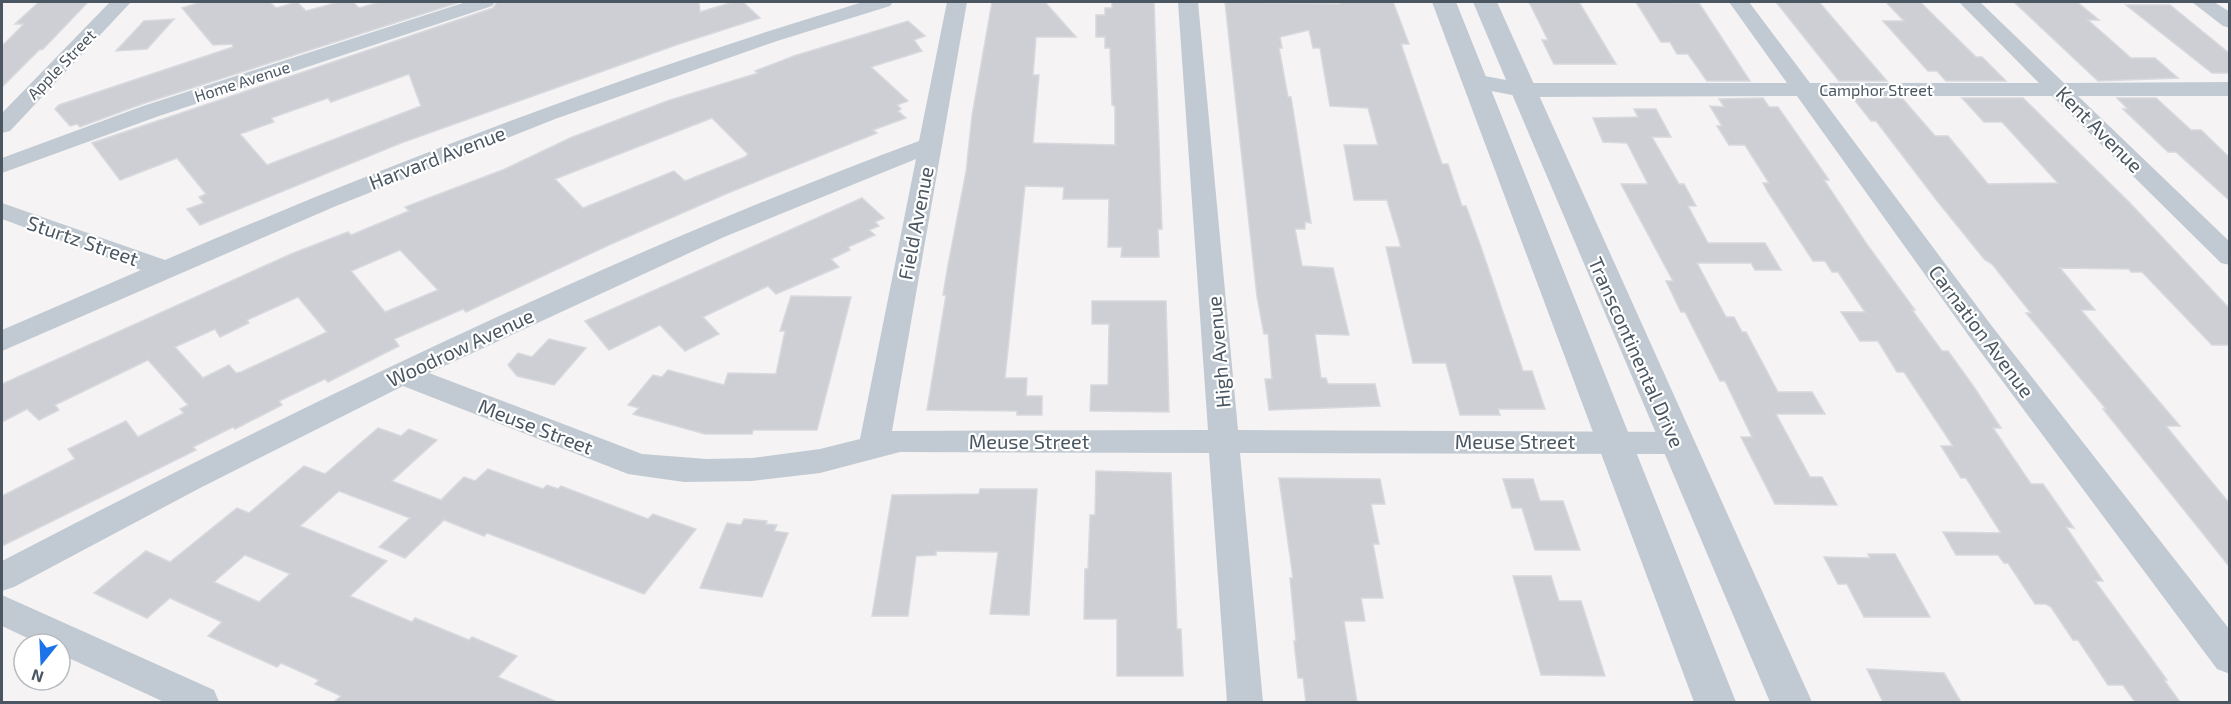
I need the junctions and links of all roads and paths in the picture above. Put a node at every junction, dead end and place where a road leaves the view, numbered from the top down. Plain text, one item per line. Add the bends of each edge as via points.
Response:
1 (140, 2) edge
2 (484, 2) edge
3 (883, 2) edge
4 (957, 2) edge
5 (1188, 2) edge
6 (1444, 2) edge
7 (1485, 2) edge
8 (1739, 2) edge
9 (1969, 2) edge
10 (2202, 2) edge
11 (117, 6) edge
12 (2229, 22) edge
13 (1474, 81) junction
14 (1803, 88) junction
15 (2060, 89) junction
16 (2229, 89) edge
17 (1522, 90) junction
18 (2, 126) edge
19 (930, 145) junction
20 (2, 166) edge
21 (2, 212) edge
22 (2229, 257) edge
23 (165, 269) junction
24 (2, 341) edge
25 (402, 374) junction
26 (1225, 441) junction
27 (1612, 442) junction
28 (1677, 443) junction
29 (874, 444) junction
30 (2, 577) edge
31 (2, 610) edge
32 (2229, 658) edge
33 (201, 702) edge
34 (1245, 702) edge
35 (1715, 702) edge
36 (1791, 702) edge

1 - 11 street
2 - 20 street, Home Avenue via 151,111
3 - 23 street, Harvard Avenue via 711,56 483,138
4 - 19 street, Field Avenue
5 - 26 street, High Avenue
6 - 13 street
7 - 17 street, Transcontinental Drive
8 - 14 street, Carnation Avenue
9 - 15 street, Kent Avenue
10 - 12 street
11 - 18 street, Apple Street
13 - 17 street, Camphor Street
13 - 27 street
14 - 15 street, Camphor Street
14 - 17 street, Camphor Street
14 - 32 street, Carnation Avenue via 1981,332
15 - 16 street, Camphor Street
15 - 22 street, Kent Avenue
17 - 28 street, Transcontinental Drive
19 - 25 street, Woodrow Avenue via 814,188
19 - 29 street, Field Avenue
21 - 23 street, Sturtz Street
23 - 24 street, Harvard Avenue
25 - 29 street, Meuse Street via 639,466 676,471 756,471 822,461
25 - 30 street, Woodrow Avenue
26 - 27 street, Meuse Street
26 - 29 street, Meuse Street
26 - 34 street, High Avenue
27 - 28 street, Meuse Street
27 - 35 street
28 - 36 street, Transcontinental Drive
31 - 33 street

